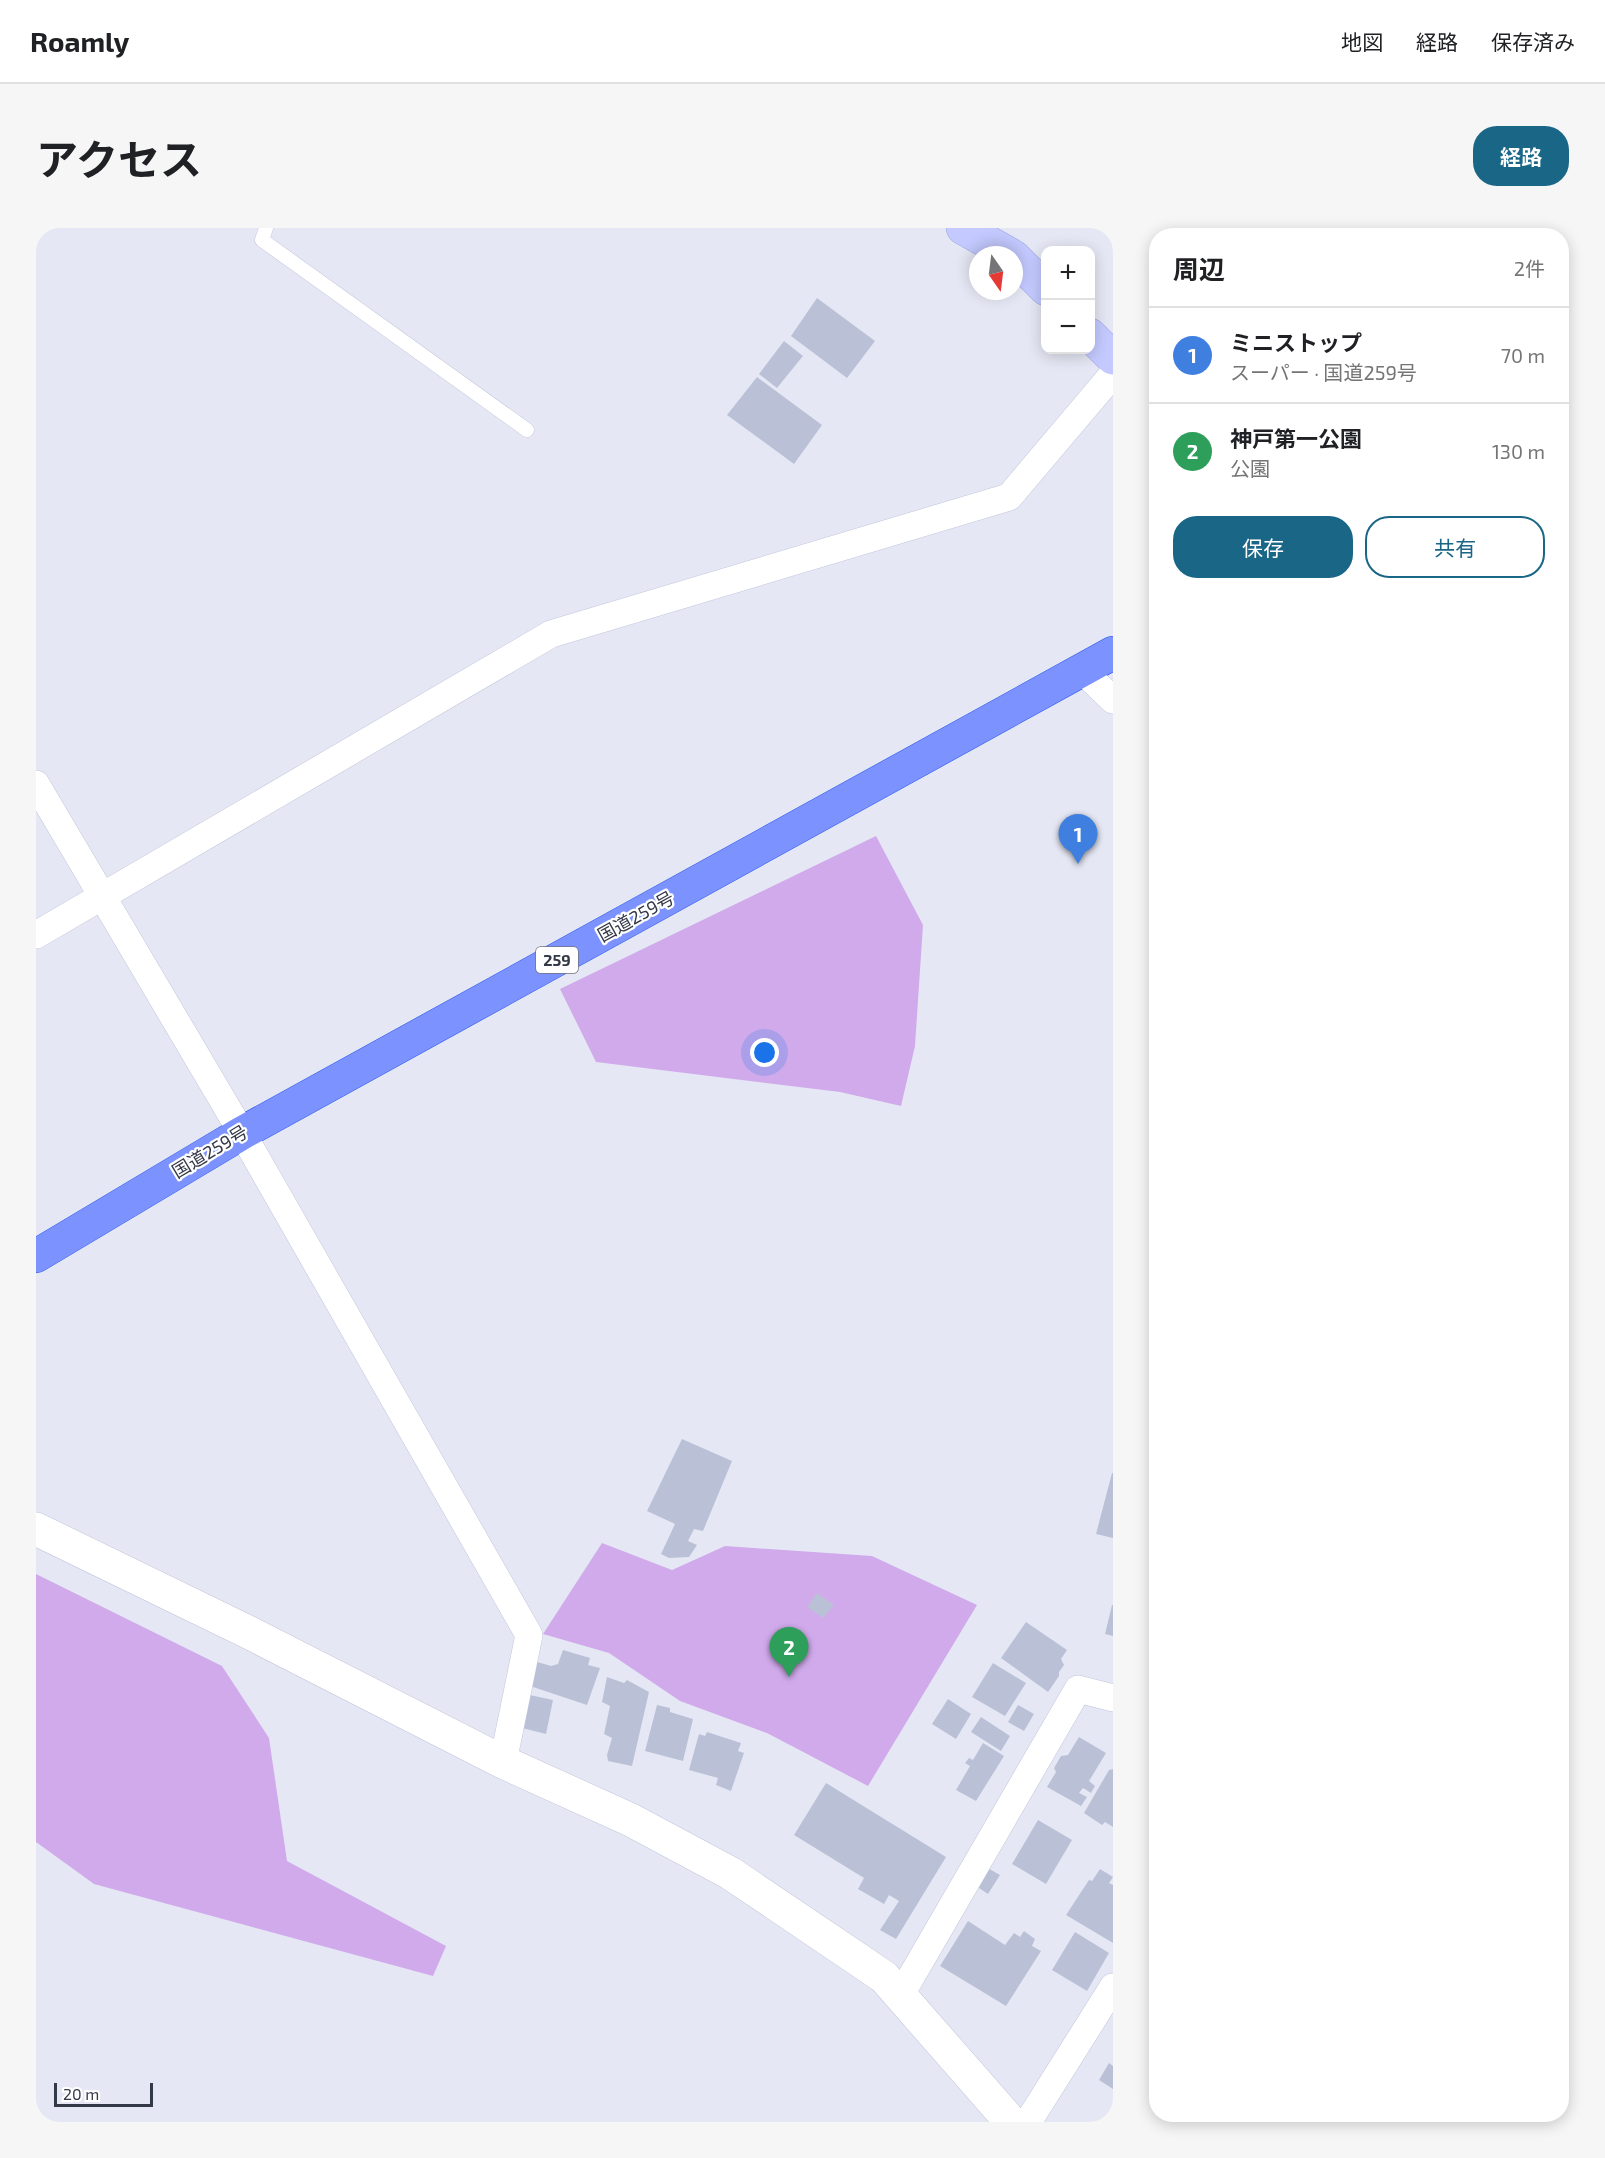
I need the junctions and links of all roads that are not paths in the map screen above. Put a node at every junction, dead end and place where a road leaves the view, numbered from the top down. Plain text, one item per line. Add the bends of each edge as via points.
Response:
1 (266, 228) edge
2 (963, 228) edge
3 (994, 246) edge
4 (1023, 267) edge
5 (1041, 284) edge
6 (1095, 340) edge
7 (1113, 358) edge
8 (1113, 374) edge
9 (527, 430) dead end
10 (1113, 653) edge
11 (1083, 671) junction
12 (1113, 700) edge
13 (36, 784) edge
14 (102, 895) junction
15 (36, 935) edge
16 (242, 1133) junction
17 (36, 1256) edge
18 (36, 1529) edge
19 (1113, 1698) edge
20 (503, 1762) junction
21 (1113, 1987) edge
22 (900, 1996) junction
23 (1011, 2122) edge
24 (1028, 2122) edge

1 - 9 lane via 262,240
2 - 3 main road
4 - 5 main road
6 - 7 main road
8 - 14 street via 1009,497 551,634
10 - 11 highway, 国道259号 / 259
11 - 12 street
11 - 16 highway, 国道259号 / 259
13 - 14 street
14 - 15 street
14 - 16 street
16 - 17 highway, 国道259号 / 259
16 - 20 street via 529,1635
18 - 20 street
19 - 22 street via 1078,1689
20 - 22 street via 631,1820 730,1873 884,1977
21 - 24 street
22 - 23 street

